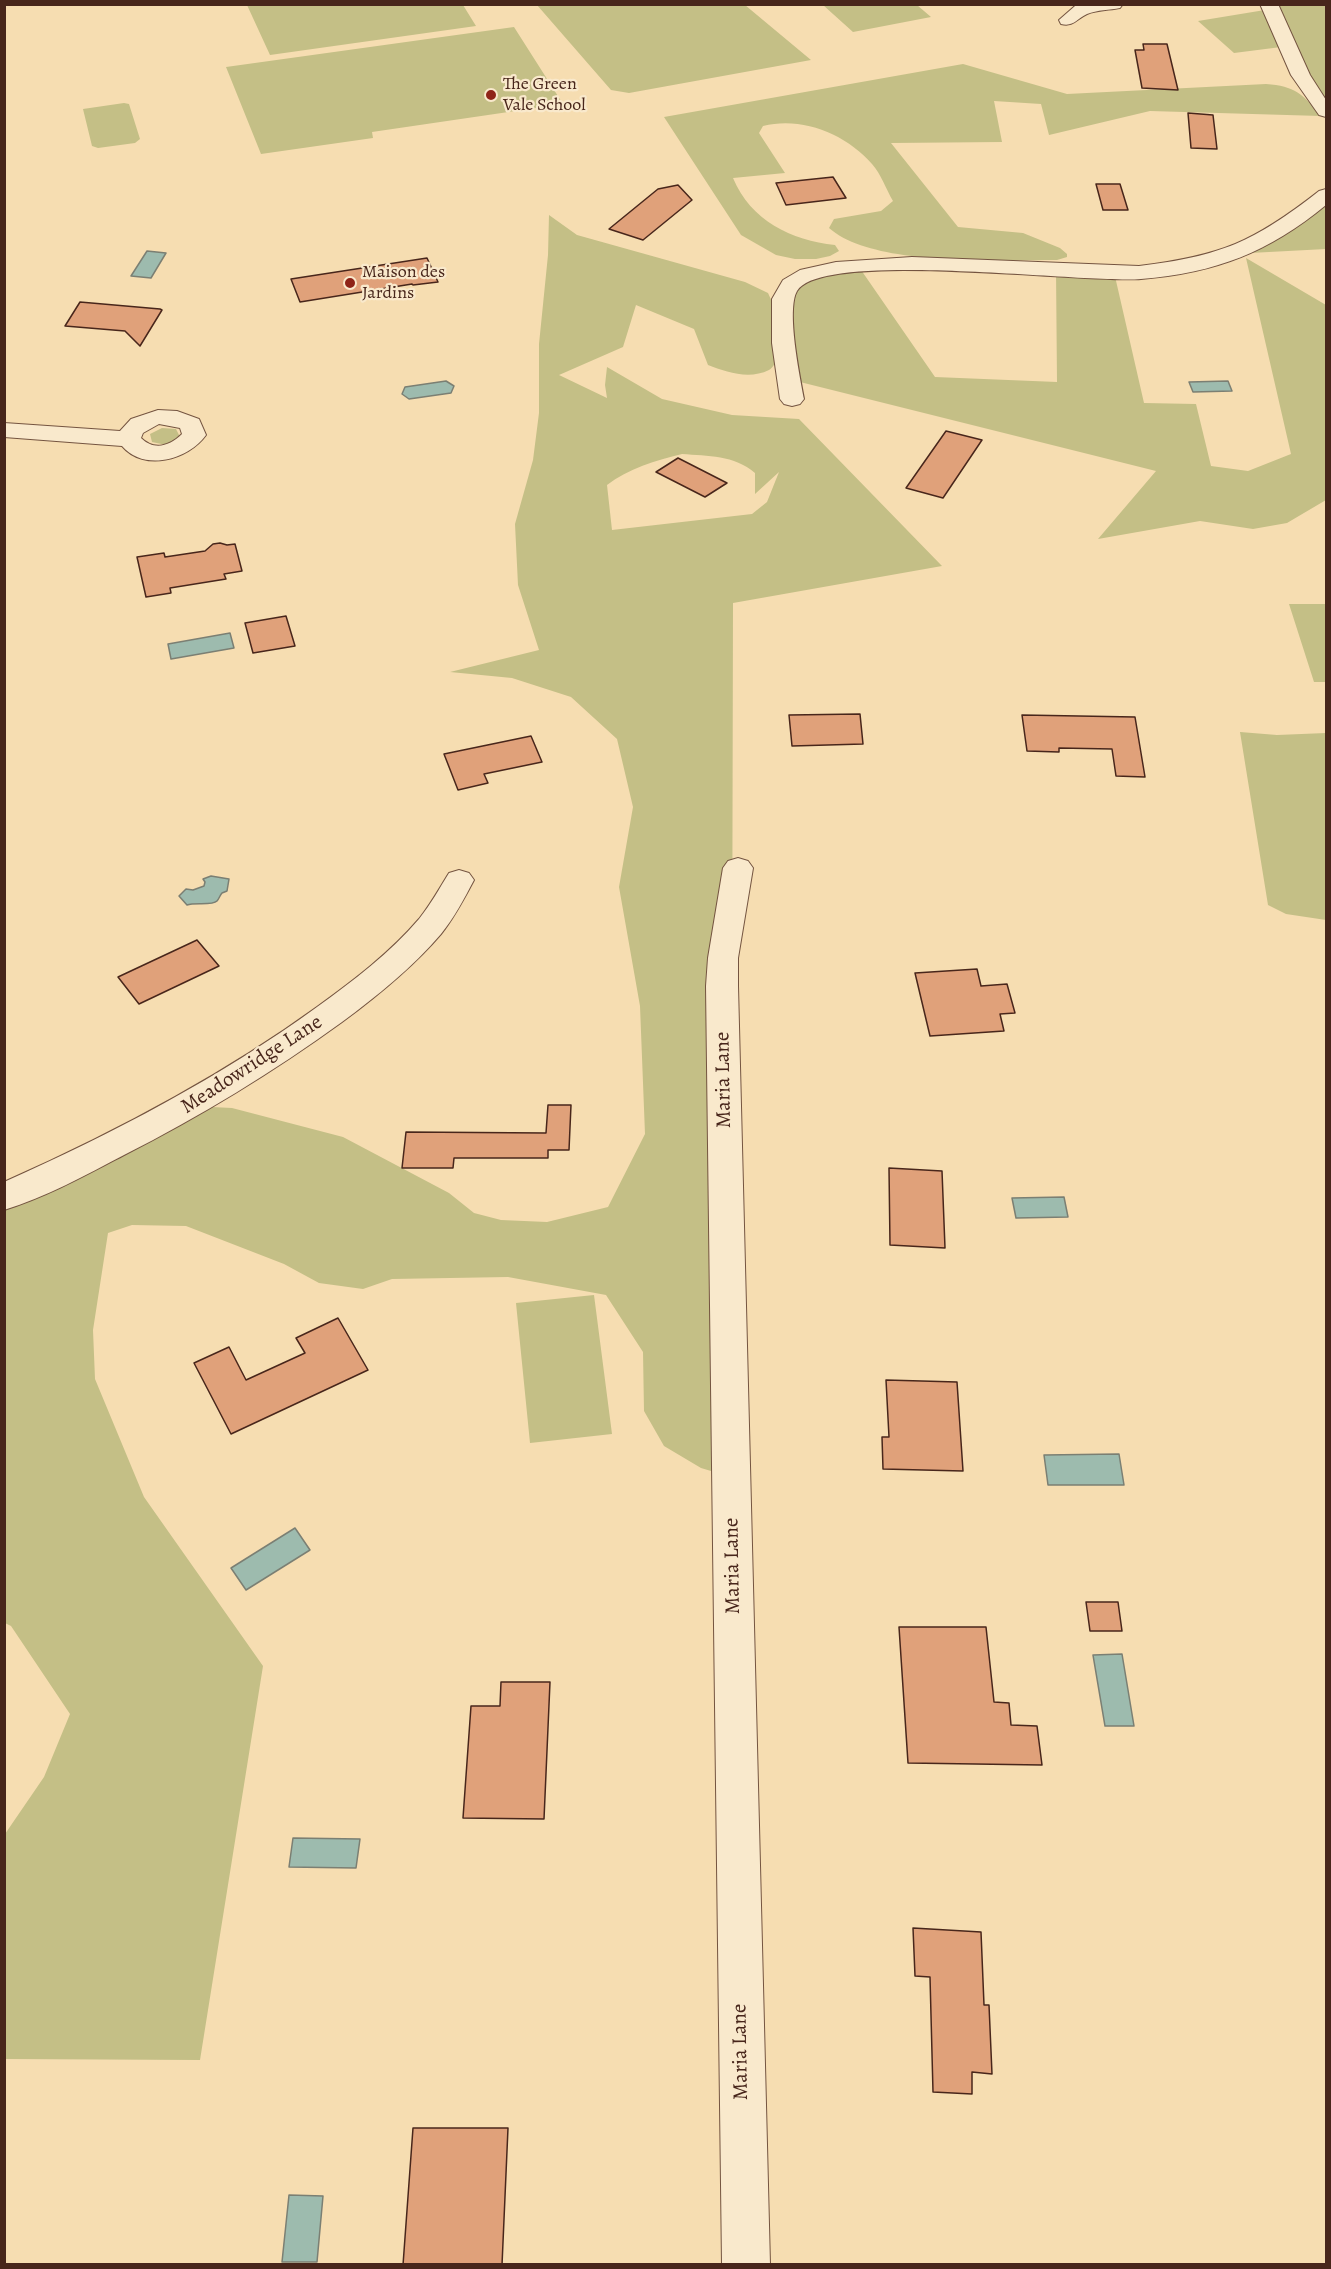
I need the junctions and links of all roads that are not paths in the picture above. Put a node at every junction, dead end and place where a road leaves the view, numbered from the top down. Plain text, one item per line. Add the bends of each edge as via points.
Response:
1 (1114, 4) edge
2 (1269, 4) edge
3 (1068, 20) dead end
4 (1326, 111) edge
5 (1326, 195) edge
6 (792, 399) dead end
7 (4, 430) edge
8 (129, 439) dead end
9 (738, 868) dead end
10 (459, 880) dead end
11 (4, 1197) edge
12 (746, 2265) edge

1 - 3 street via 1081,10
2 - 4 street via 1299,69
5 - 6 street via 1261,242 1231,254 1165,270 899,264 810,273 790,285 781,305
7 - 8 street
9 - 12 street, Maria Lane via 722,986
10 - 11 street, Meadowridge Lane via 443,911 426,932 360,991 291,1044 191,1106

